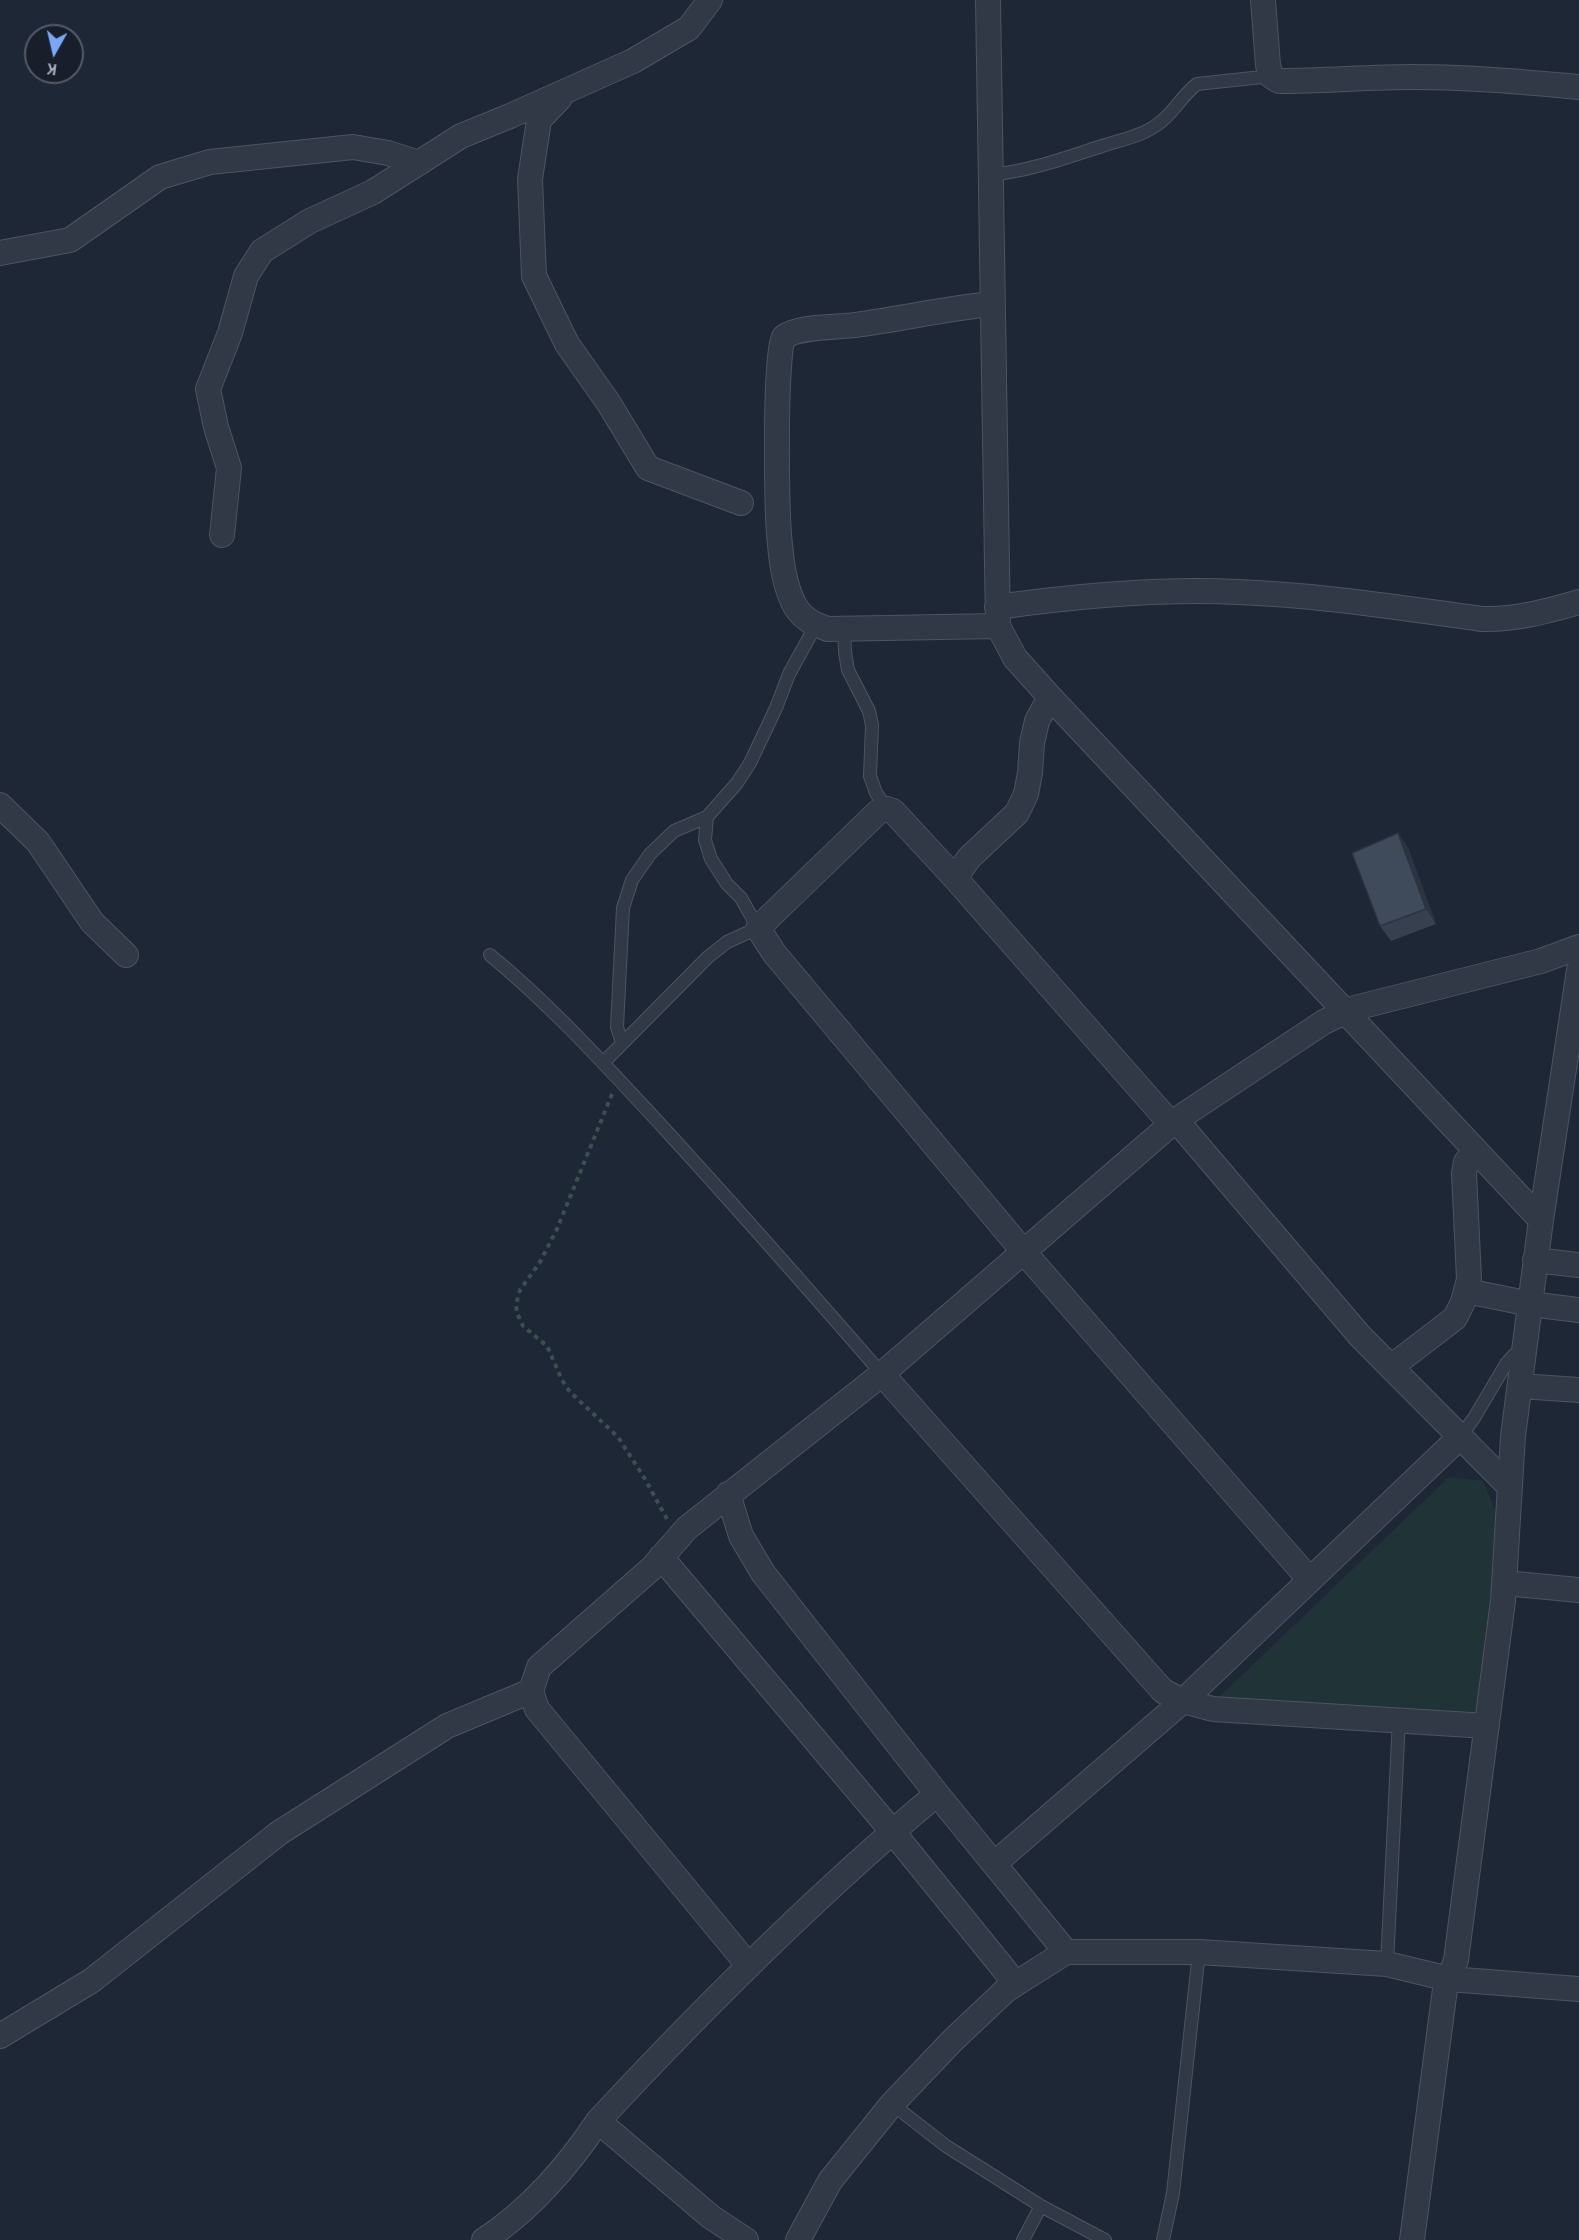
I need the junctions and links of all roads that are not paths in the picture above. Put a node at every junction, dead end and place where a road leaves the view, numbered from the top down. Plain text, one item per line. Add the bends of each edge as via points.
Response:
1 (710, 0) edge
2 (988, 0) edge
3 (1263, 0) edge
4 (1271, 76) junction
5 (1579, 87) edge
6 (569, 89) junction
7 (419, 163) junction
8 (990, 175) junction
9 (0, 253) edge
10 (992, 304) junction
11 (741, 503) dead end
12 (222, 535) dead end
13 (1579, 602) edge
14 (998, 616) junction
15 (816, 625) junction
16 (844, 629) junction
17 (1050, 697) junction
18 (0, 805) edge
19 (887, 809) junction
20 (707, 817) junction
21 (956, 878) junction
22 (758, 928) junction
23 (1579, 947) edge
24 (126, 955) dead end
25 (490, 955) dead end
26 (1579, 970) edge
27 (1346, 1012) junction
28 (622, 1043) junction
29 (603, 1063) junction
30 (1173, 1122) junction
31 (1475, 1150) junction
32 (1540, 1220) junction
33 (1023, 1251) junction
34 (1535, 1260) junction
35 (1579, 1265) edge
36 (1467, 1291) junction
37 (1530, 1304) junction
38 (1579, 1310) edge
39 (1524, 1352) junction
40 (1391, 1367) junction
41 (882, 1374) junction
42 (1520, 1386) junction
43 (1579, 1390) edge
44 (1460, 1437) junction
45 (1510, 1487) junction
46 (728, 1494) junction
47 (661, 1557) junction
48 (1310, 1580) junction
49 (1505, 1583) junction
50 (1579, 1590) edge
51 (531, 1691) junction
52 (1183, 1701) junction
53 (1399, 1719) junction
54 (1487, 1726) junction
55 (937, 1794) junction
56 (892, 1831) junction
57 (994, 1864) junction
58 (1066, 1952) junction
59 (1199, 1952) junction
60 (1386, 1964) junction
61 (749, 1966) junction
62 (1449, 1979) junction
63 (1016, 1984) junction
64 (1579, 1989) edge
65 (0, 2036) edge
66 (891, 2104) junction
67 (598, 2121) junction
68 (1041, 2206) junction
69 (484, 2240) edge
70 (746, 2240) edge
71 (798, 2240) edge
72 (1023, 2240) edge
73 (1105, 2240) edge
74 (1163, 2240) edge
75 (1412, 2240) edge

1 - 6 street via 689,28 633,61
2 - 8 street
3 - 4 street
4 - 5 street via 1279,81 1412,77
4 - 8 lane via 1197,84 1166,118 1148,130 1046,165
6 - 7 street via 461,136
6 - 11 street via 539,120 530,179 534,276 567,344 648,468
7 - 9 street via 353,147 210,162 160,177 70,240
7 - 12 street via 262,251 246,276 230,333 208,389 229,468
8 - 10 street
10 - 14 street
10 - 15 street via 796,331 782,342 778,506 782,559 793,604
13 - 14 street via 1500,620 1352,601 1237,592 1109,595
14 - 16 street
14 - 17 street via 1015,658
15 - 16 street
15 - 20 lane via 789,674 750,763
16 - 19 lane via 848,670 872,724 870,776
17 - 21 street via 1037,721 1026,794 1017,813 969,858
17 - 27 street
18 - 24 street via 38,842 92,922
19 - 21 street
19 - 22 street via 878,812
20 - 22 lane via 705,840 711,859 741,897
20 - 28 lane via 674,831 640,866 626,894 618,1027
21 - 30 street
22 - 28 lane via 727,942 708,957
22 - 33 street via 781,962
23 - 27 street via 1541,961
25 - 29 lane
26 - 32 street
27 - 30 street via 1324,1022
27 - 31 street
28 - 29 lane
29 - 41 lane via 759,1232
30 - 33 street
30 - 40 street
31 - 32 street
31 - 36 street via 1464,1173
32 - 34 street
33 - 41 street
33 - 48 street
34 - 35 street
34 - 37 street
36 - 37 street
36 - 40 street via 1455,1318
37 - 38 street
37 - 39 street
39 - 42 street
39 - 44 lane via 1514,1355 1506,1364
40 - 44 street
41 - 46 street
41 - 52 street via 1163,1691
42 - 43 street
42 - 45 street
44 - 45 street
44 - 48 street
45 - 49 street
46 - 47 street via 687,1528
46 - 55 street via 741,1536 764,1573
47 - 51 street via 539,1667
47 - 56 street
48 - 52 street
49 - 50 street
49 - 54 street
51 - 61 street via 537,1709
51 - 65 street via 447,1726 279,1833 91,1981
52 - 53 street via 1213,1709
52 - 57 street
53 - 54 street
53 - 60 lane
54 - 62 street via 1456,1960
55 - 56 street
55 - 57 street
56 - 61 street
56 - 63 street
57 - 58 street
58 - 59 street
58 - 63 street
59 - 60 street
59 - 74 lane via 1173,2193
60 - 62 street
61 - 67 street
62 - 64 street
62 - 75 street
63 - 66 street via 953,2040
66 - 68 lane via 946,2146
66 - 71 street via 830,2181
67 - 69 street via 545,2188
67 - 70 street via 711,2217
68 - 72 lane
68 - 73 lane

